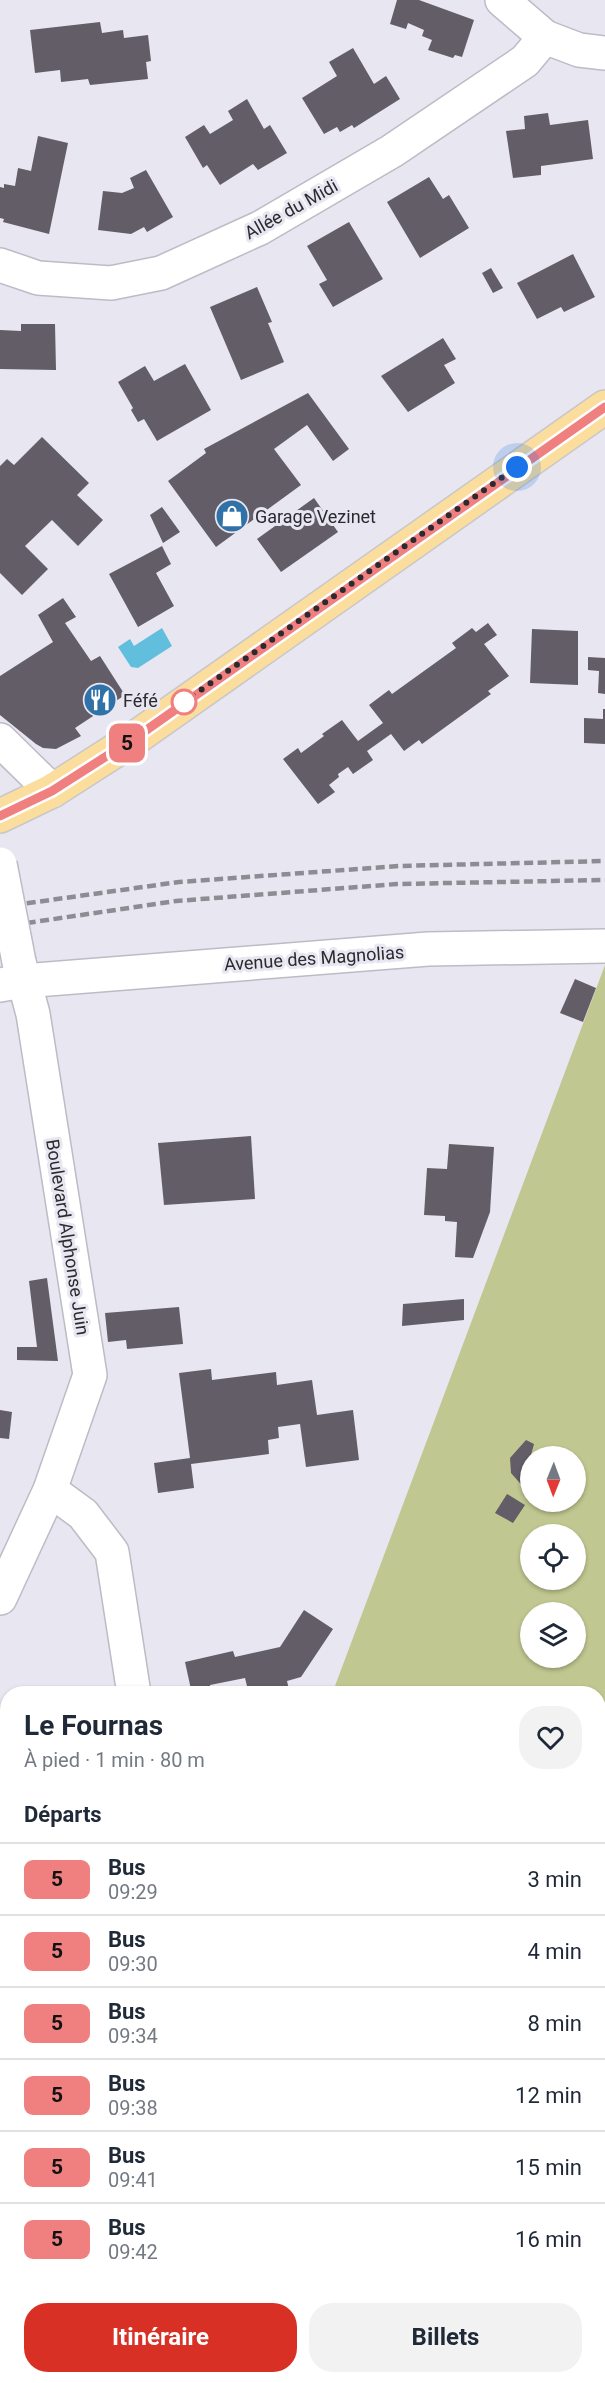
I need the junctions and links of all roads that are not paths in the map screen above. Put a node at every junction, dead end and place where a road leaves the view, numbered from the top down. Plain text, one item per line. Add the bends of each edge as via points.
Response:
1 (502, 0) edge
2 (544, 37) junction
3 (605, 53) edge
4 (0, 266) edge
5 (605, 407) edge
6 (0, 740) edge
7 (52, 791) junction
8 (0, 816) edge
9 (0, 864) edge
10 (605, 946) edge
11 (14, 976) edge
12 (50, 1490) junction
13 (0, 1598) edge
14 (133, 1686) edge

1 - 2 street
2 - 3 street via 579,50
2 - 4 street, Allée du Midi via 525,61 392,152 261,228 161,273 111,283 38,278
5 - 7 main road via 138,736
6 - 7 street
7 - 8 main road
9 - 11 street, Boulevard Alphonse Juin, bridge
10 - 11 street, Avenue des Magnolias via 428,949
11 - 12 street, Boulevard Alphonse Juin via 33,1014 90,1375
12 - 13 street, Boulevard Alphonse Juin
12 - 14 street via 83,1514 112,1552

